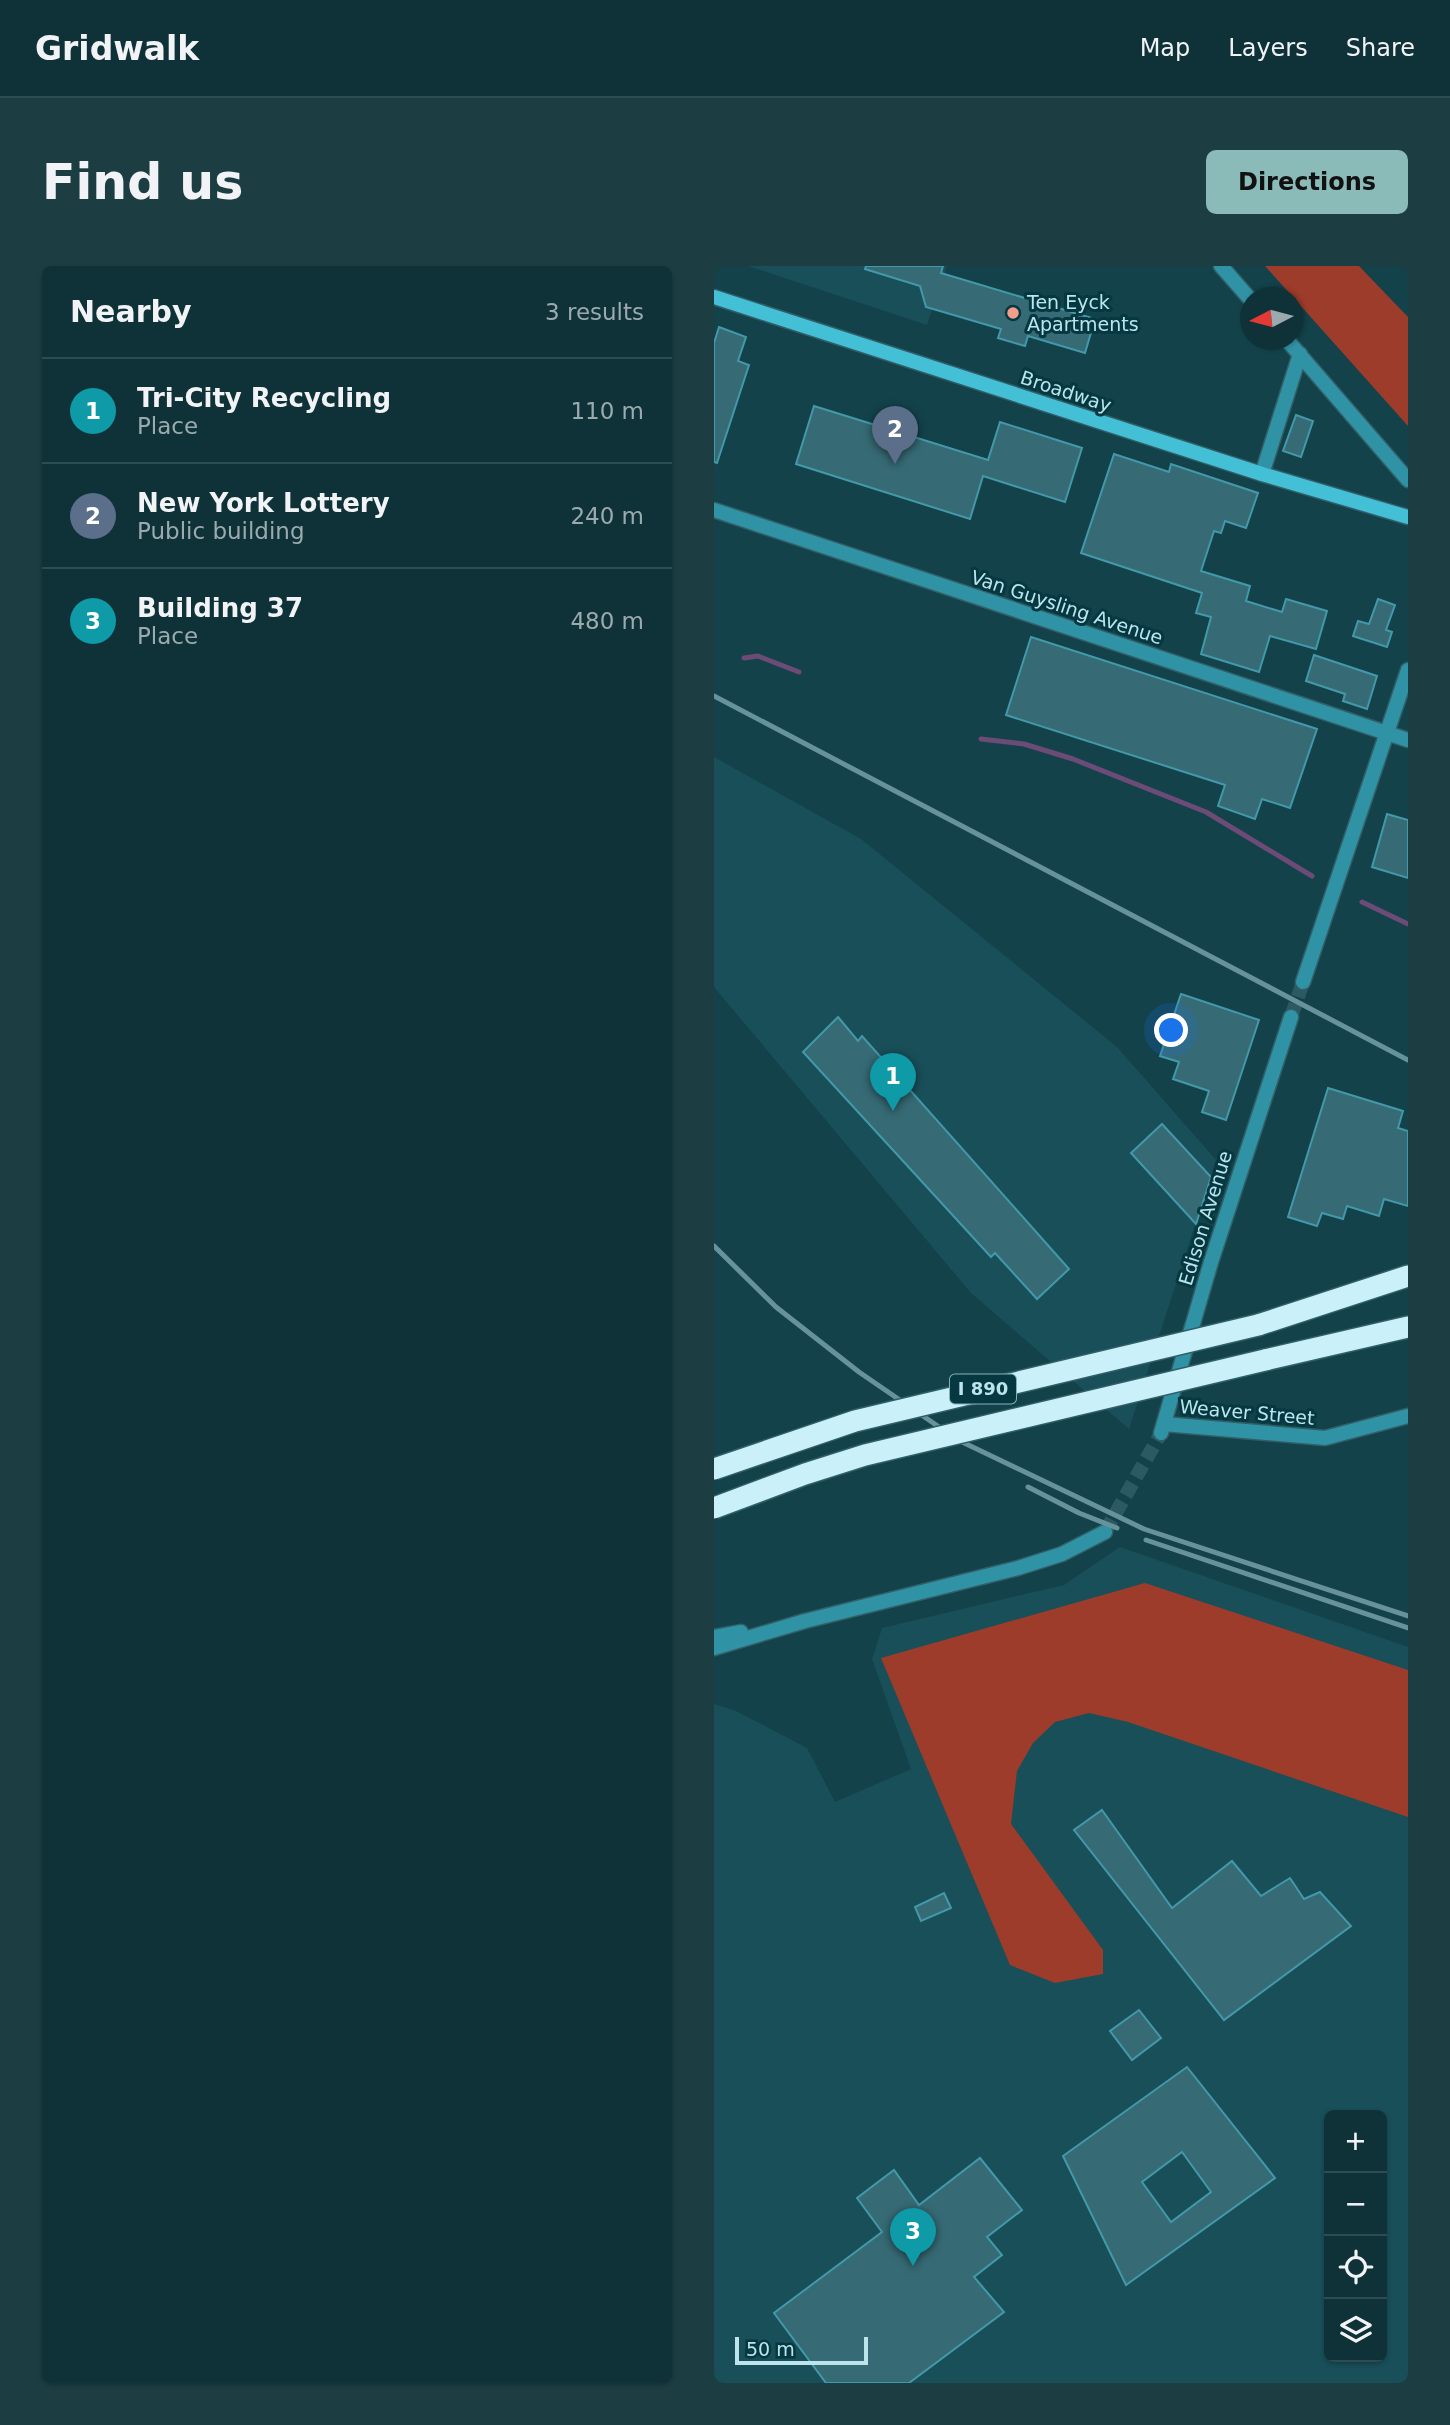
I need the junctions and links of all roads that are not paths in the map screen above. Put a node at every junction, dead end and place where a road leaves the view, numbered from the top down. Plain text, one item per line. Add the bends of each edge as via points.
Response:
1 (1221, 266) edge
2 (1240, 287) edge
3 (714, 298) edge
4 (1296, 350) edge
5 (1300, 354) junction
6 (1262, 474) junction
7 (1408, 480) edge
8 (714, 510) edge
9 (1408, 517) edge
10 (1408, 670) edge
11 (1389, 734) junction
12 (1408, 740) edge
13 (1303, 982) tunnel mouth
14 (1291, 1017) tunnel mouth
15 (1408, 1276) edge
16 (1408, 1290) edge
17 (1258, 1325) junction
18 (1408, 1327) edge
19 (1408, 1339) edge
20 (1265, 1360) junction
21 (1408, 1416) edge
22 (1162, 1429) joint
23 (714, 1469) edge
24 (714, 1508) edge
25 (1105, 1532) tunnel mouth
26 (805, 1622) junction
27 (714, 1637) edge
28 (714, 1648) edge

1 - 2 street
3 - 6 main road, Broadway
4 - 5 street
5 - 6 street
5 - 7 street
6 - 9 main road, Broadway
8 - 11 street, Van Guysling Avenue
10 - 11 street
11 - 12 street, Van Guysling Avenue
11 - 13 street
14 - 22 street, Edison Avenue
15 - 17 highway
16 - 17 highway, I 890
17 - 23 highway, I 890, bridge via 855,1420
18 - 20 highway, I 890
19 - 20 highway
20 - 24 highway, I 890, bridge via 877,1452
21 - 22 street, Weaver Street via 1325,1438
25 - 26 street via 1062,1554 1018,1568
26 - 27 street
26 - 28 street

